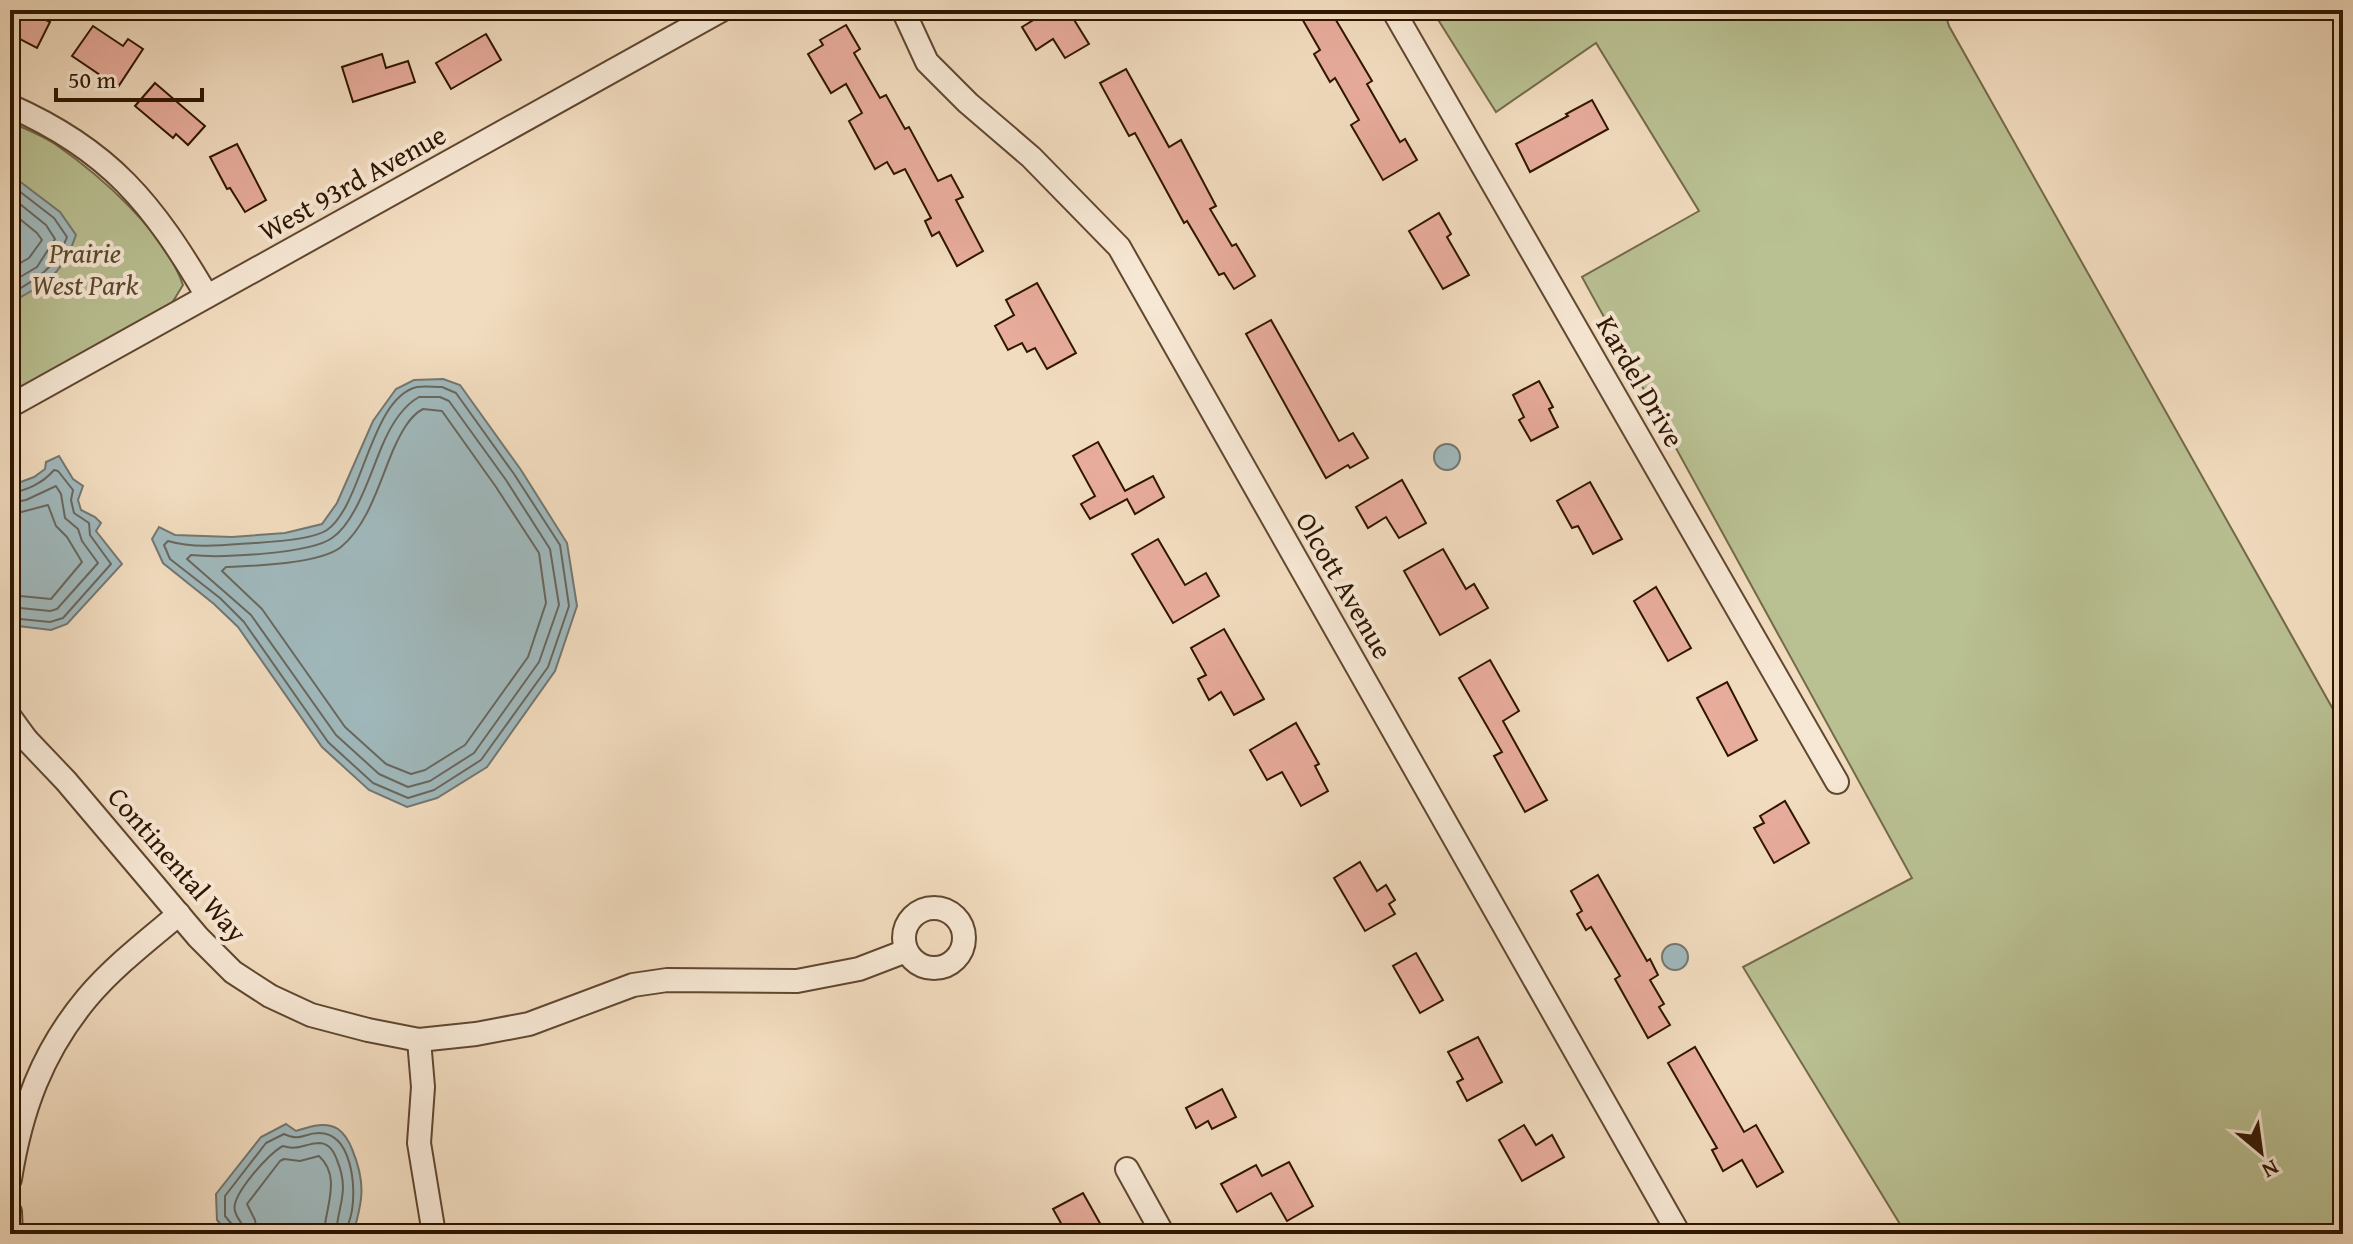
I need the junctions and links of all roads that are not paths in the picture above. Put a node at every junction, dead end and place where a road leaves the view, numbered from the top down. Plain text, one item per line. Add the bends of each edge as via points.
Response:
1 (722, 10) edge
2 (903, 10) edge
3 (1393, 10) edge
4 (10, 106) edge
5 (207, 296) junction
6 (10, 406) edge
7 (10, 717) edge
8 (18, 736) edge
9 (1837, 782) dead end
10 (179, 914) junction
11 (906, 951) dead end
12 (419, 1040) junction
13 (1127, 1169) dead end
14 (10, 1179) edge
15 (10, 1212) edge
16 (11, 1234) edge
17 (434, 1234) edge
18 (1163, 1234) edge
19 (1679, 1234) edge

1 - 5 street, West 93rd Avenue
2 - 19 street, Olcott Avenue via 927,62 1119,247
3 - 9 street, Kardel Drive
4 - 5 street via 66,134 136,191
5 - 6 street, West 93rd Avenue
7 - 8 street, Continental Way
8 - 10 street, Continental Way via 66,781
10 - 12 street, Continental Way via 233,972 270,996 311,1015
10 - 14 street via 88,997 58,1038 32,1087
11 - 12 street, Continental Way via 859,969 797,981 667,980 633,985 529,1024
12 - 17 street via 419,1143
13 - 18 street
15 - 16 street

